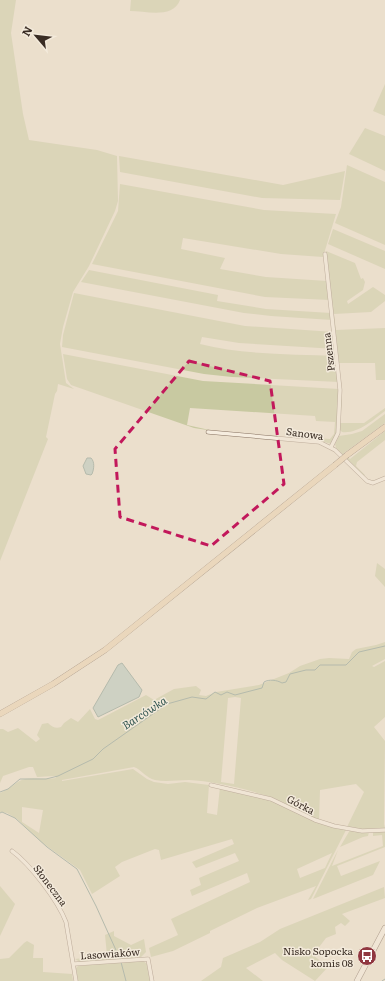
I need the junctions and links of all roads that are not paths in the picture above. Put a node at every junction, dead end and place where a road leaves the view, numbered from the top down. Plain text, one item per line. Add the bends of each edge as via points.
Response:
1 (325, 254) dead end
2 (385, 427) edge
3 (208, 432) dead end
4 (331, 447) junction
5 (385, 478) edge
6 (0, 714) edge
7 (211, 785) dead end
8 (385, 830) edge
9 (12, 851) dead end
10 (385, 928) edge
11 (74, 964) junction
12 (76, 981) edge
13 (152, 981) edge
14 (356, 981) edge

1 - 4 street, Pszenna via 340,390 338,433
2 - 6 main road, bridge via 335,464 105,650 40,692
3 - 4 street, Sanowa via 313,440
4 - 5 street, Sanowa via 367,481 373,483
7 - 8 street, Górka via 271,799 334,826 362,831
9 - 11 street, Słoneczna via 42,884 62,913
10 - 14 street
11 - 12 street, Słoneczna
11 - 13 street, Lasowiaków via 148,959

